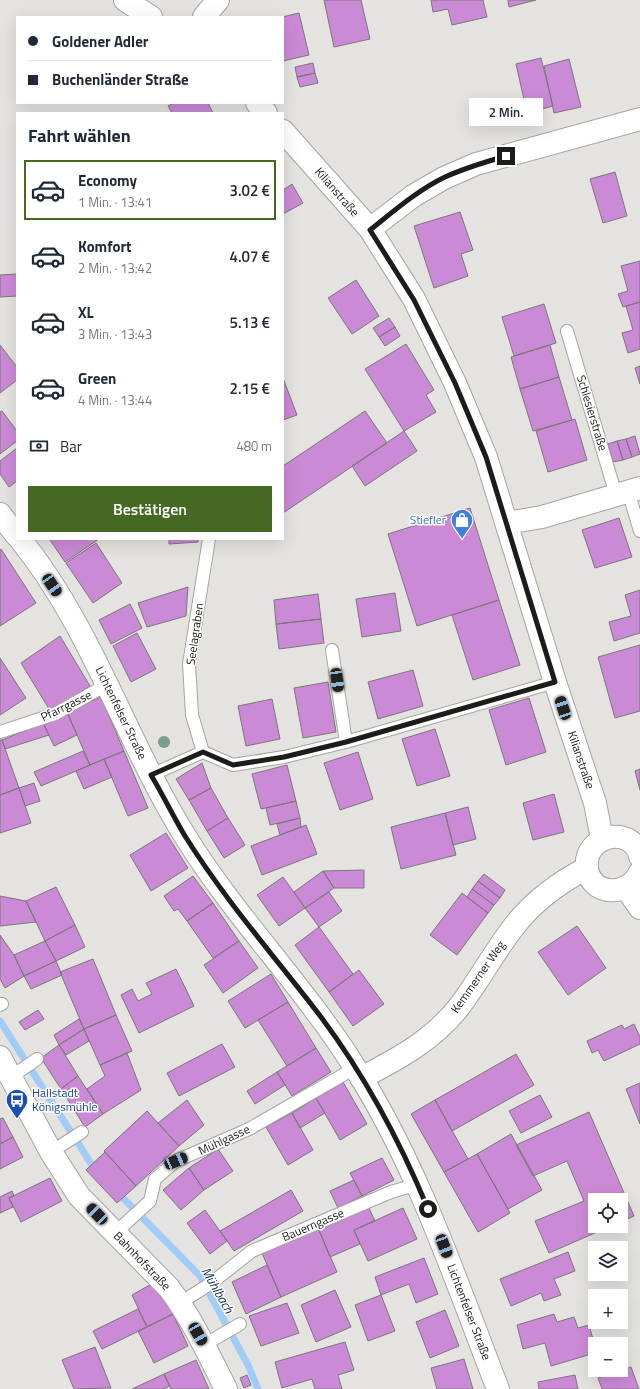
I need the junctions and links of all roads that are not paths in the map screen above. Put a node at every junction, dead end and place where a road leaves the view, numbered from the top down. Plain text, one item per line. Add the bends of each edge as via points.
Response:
1 (125, 0) edge
2 (218, 0) edge
3 (149, 16) edge
4 (205, 16) edge
5 (258, 104) edge
6 (265, 112) edge
7 (640, 119) edge
8 (284, 131) edge
9 (370, 230) junction
10 (567, 332) dead end
11 (628, 491) edge
12 (0, 514) edge
13 (507, 523) junction
14 (640, 531) edge
15 (16, 535) edge
16 (21, 540) edge
17 (209, 540) edge
18 (332, 650) dead end
19 (555, 682) junction
20 (108, 684) junction
21 (0, 732) edge
22 (346, 742) junction
23 (203, 752) junction
24 (151, 775) junction
25 (602, 839) junction
26 (640, 856) edge
27 (587, 868) junction
28 (640, 872) edge
29 (626, 888) junction
30 (640, 908) edge
31 (0, 1057) edge
32 (35, 1061) dead end
33 (358, 1073) junction
34 (16, 1074) junction
35 (80, 1134) dead end
36 (59, 1147) junction
37 (418, 1184) junction
38 (121, 1227) junction
39 (186, 1299) junction
40 (237, 1326) dead end
41 (211, 1341) junction
42 (226, 1389) edge
43 (498, 1389) edge

1 - 3 street
2 - 4 street
5 - 6 street
7 - 9 street via 470,167 413,196
8 - 9 street, Kilianstraße
9 - 13 street, Kilianstraße via 414,300 455,383 486,457
10 - 11 lane, Schlesierstraße
11 - 13 street via 542,517
11 - 14 lane, Schlesierstraße
12 - 15 street
13 - 19 street, Kilianstraße
16 - 20 street, Lichtenfelser Straße via 68,609
17 - 23 lane, Seelagraben via 190,664 192,715
18 - 22 lane
19 - 22 lane
19 - 25 street, Kilianstraße via 595,803
20 - 21 lane, Pfarrgasse via 55,714
20 - 24 street, Lichtenfelser Straße
22 - 23 lane via 284,757 233,765
23 - 24 lane
24 - 33 street, Lichtenfelser Straße via 185,836 274,959 320,1016
25 - 26 street via 619,836 628,840 635,845
25 - 27 street via 590,851
27 - 29 street via 590,876 601,888 609,891
27 - 33 street, Kemmerner Weg via 556,885 532,906 512,928 459,1007 434,1034 409,1052
28 - 29 street via 633,884
29 - 30 street
31 - 34 street, Bahnhofstraße
32 - 34 lane
33 - 37 street, Lichtenfelser Straße via 388,1123
33 - 38 lane, Mühlgasse via 248,1129 176,1161 155,1179 150,1201
34 - 36 street, Bahnhofstraße
35 - 36 lane
36 - 38 street, Bahnhofstraße via 79,1196
37 - 39 lane, Bauerngasse via 391,1192 252,1251 213,1282
37 - 43 street, Lichtenfelser Straße
38 - 39 street, Bahnhofstraße via 169,1288
39 - 41 street, Bahnhofstraße
40 - 41 lane
41 - 42 street, Bahnhofstraße

